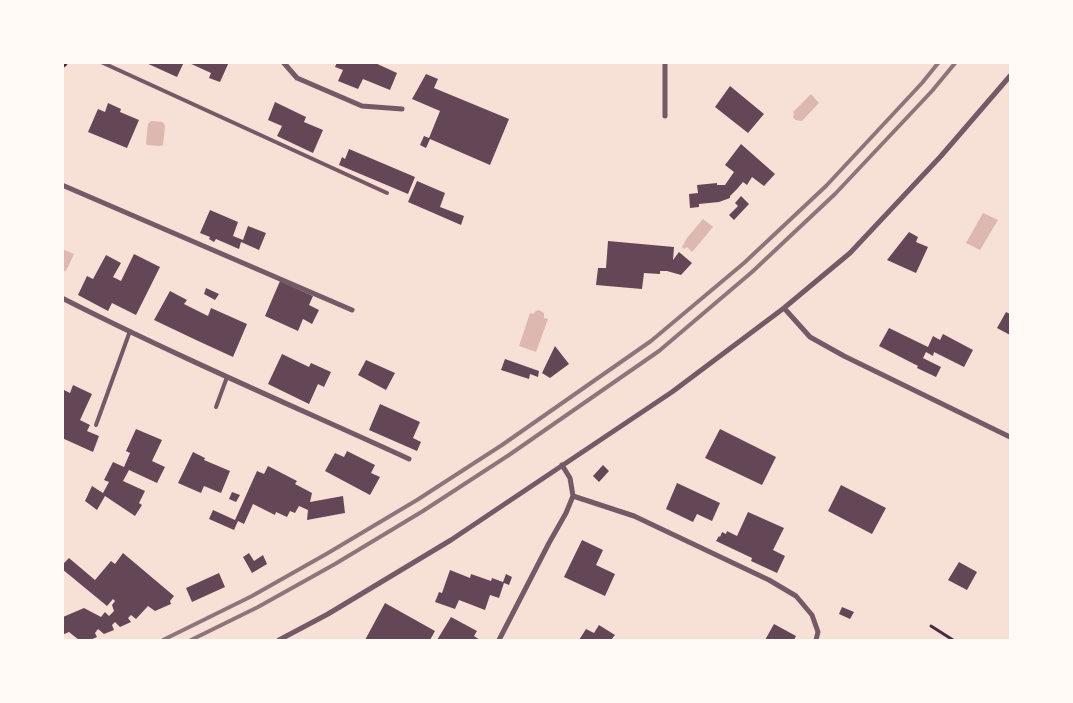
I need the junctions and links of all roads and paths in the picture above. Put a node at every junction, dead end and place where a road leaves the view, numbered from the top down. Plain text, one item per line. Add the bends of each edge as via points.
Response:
1 (101, 62) edge
2 (283, 62) edge
3 (665, 62) edge
4 (1010, 76) edge
5 (402, 108) dead end
6 (665, 116) dead end
7 (62, 184) edge
8 (388, 193) dead end
9 (62, 298) edge
10 (784, 308) junction
11 (352, 310) dead end
12 (130, 331) junction
13 (227, 377) junction
14 (216, 408) dead end
15 (96, 425) dead end
16 (1010, 438) edge
17 (409, 459) dead end
18 (562, 466) junction
19 (574, 496) junction
20 (931, 626) dead end
21 (279, 640) edge
22 (499, 640) edge
23 (816, 640) edge
24 (953, 640) edge

1 - 8 lane
2 - 5 street via 297,78 362,106
3 - 6 street
4 - 10 street via 850,253
7 - 11 street
9 - 12 street
10 - 16 street via 810,337
10 - 18 street via 672,392
12 - 13 street
12 - 15 lane
13 - 14 lane
13 - 17 street
18 - 19 street via 570,478
18 - 21 street via 451,540
19 - 22 street
19 - 23 street via 634,516 796,596 812,615 818,632
20 - 24 path

